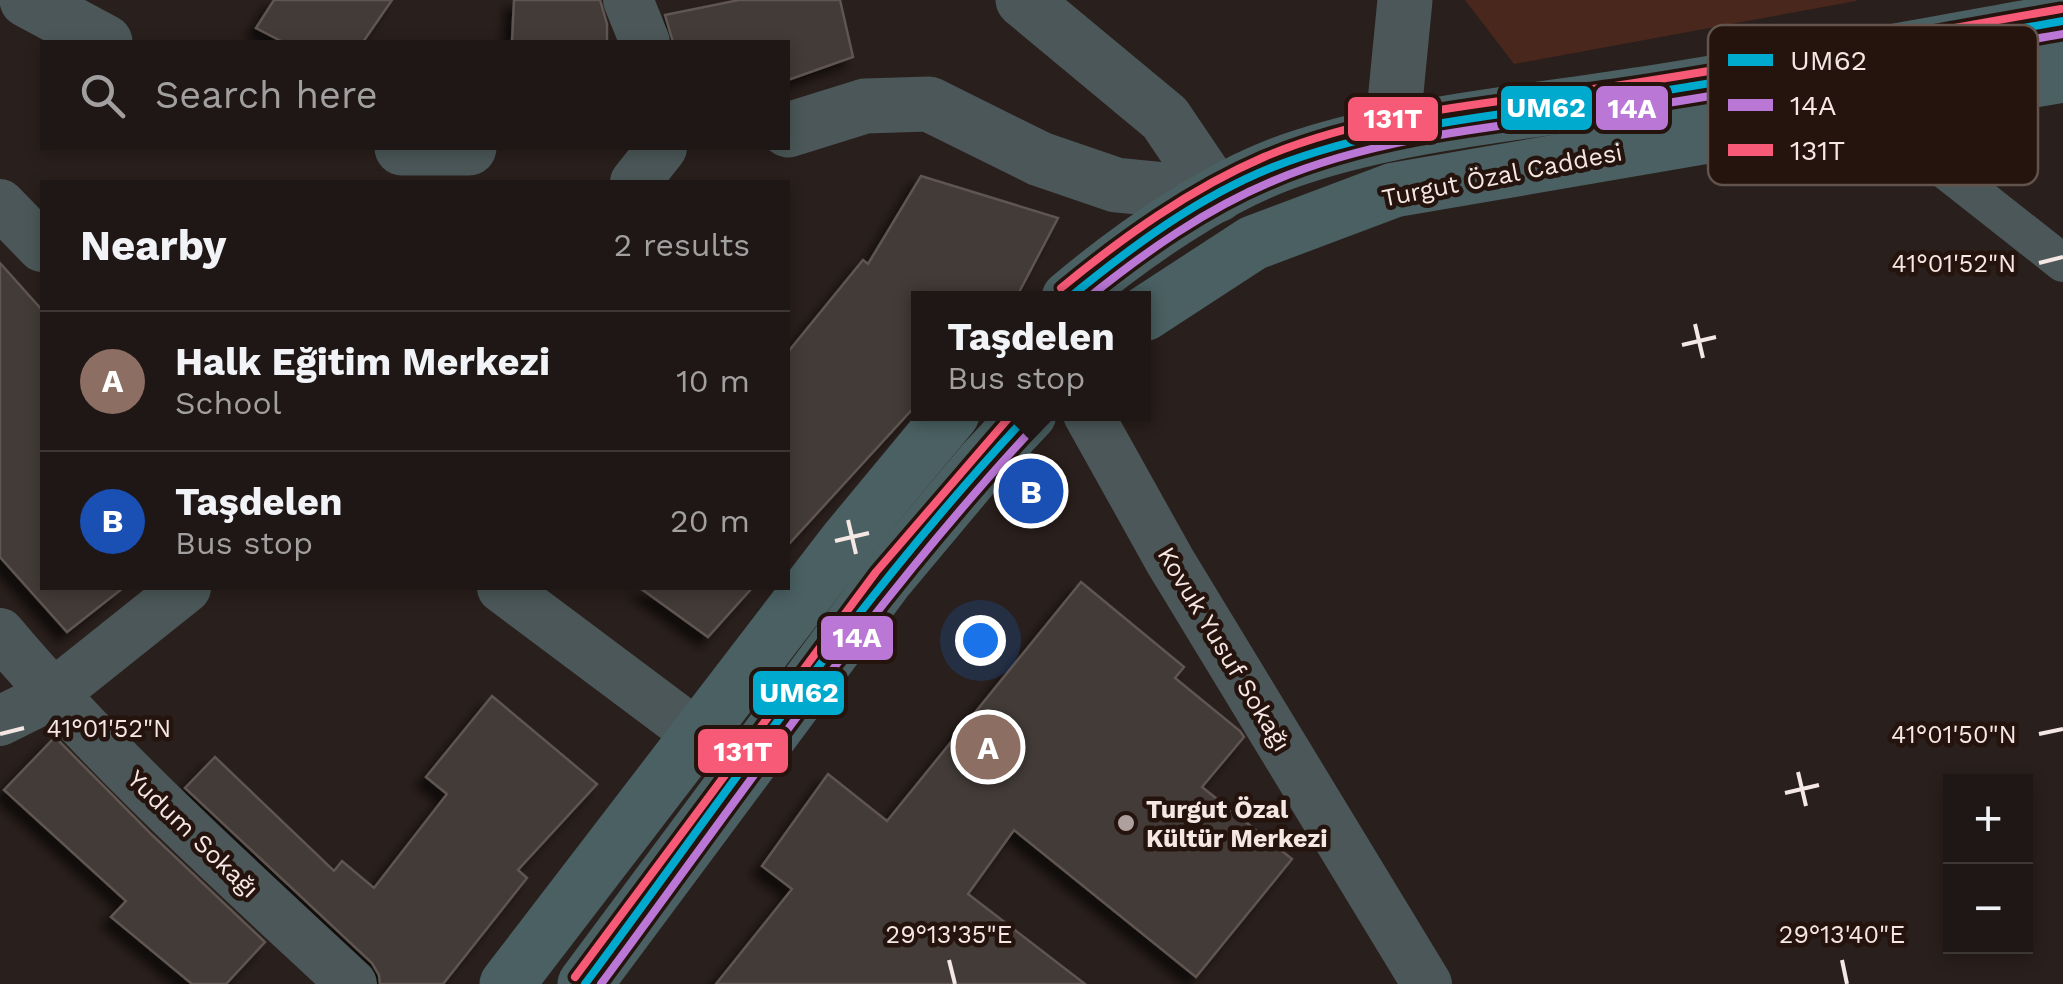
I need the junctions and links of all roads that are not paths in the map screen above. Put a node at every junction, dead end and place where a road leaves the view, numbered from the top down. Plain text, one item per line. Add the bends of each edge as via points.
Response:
1 (27, 0) edge
2 (628, 0) edge
3 (1022, 0) edge
4 (1406, 0) edge
5 (2063, 21) edge
6 (2038, 25) edge
7 (102, 40) edge
8 (644, 40) edge
9 (2063, 75) edge
10 (2038, 79) edge
11 (1708, 84) edge
12 (790, 129) edge
13 (1392, 133) junction
14 (1708, 137) edge
15 (660, 150) edge
16 (638, 180) edge
17 (1964, 185) edge
18 (1394, 190) junction
19 (1217, 195) junction
20 (0, 204) edge
21 (1253, 242) junction
22 (40, 245) edge
23 (2063, 263) edge
24 (1077, 291) edge
25 (1151, 309) edge
26 (946, 421) edge
27 (1023, 421) edge
28 (1092, 421) edge
29 (183, 590) edge
30 (505, 590) edge
31 (0, 634) edge
32 (52, 695) junction
33 (0, 721) edge
34 (697, 734) junction
35 (746, 769) junction
36 (352, 984) edge
37 (507, 984) edge
38 (584, 984) edge
39 (1427, 984) edge

1 - 7 street
2 - 8 street
3 - 19 street via 1166,118
4 - 13 street
5 - 6 main road
9 - 10 main road, Turgut Özal Caddesi
11 - 13 main road
12 - 19 street via 864,106 928,104 1040,160 1116,185
13 - 18 main road
13 - 19 main road via 1298,158
14 - 18 main road, Turgut Özal Caddesi
15 - 16 street
17 - 23 street
18 - 21 main road, Turgut Özal Caddesi
19 - 21 main road
19 - 24 main road
20 - 22 street
21 - 25 main road, Turgut Özal Caddesi
26 - 34 main road
27 - 35 main road via 886,579
28 - 39 street, Kovuk Yusuf Sokağı
29 - 32 street
30 - 34 street
31 - 32 street, Yudum Sokağı
32 - 33 street
32 - 36 street, Yudum Sokağı
34 - 35 main road
34 - 37 main road
35 - 38 main road

